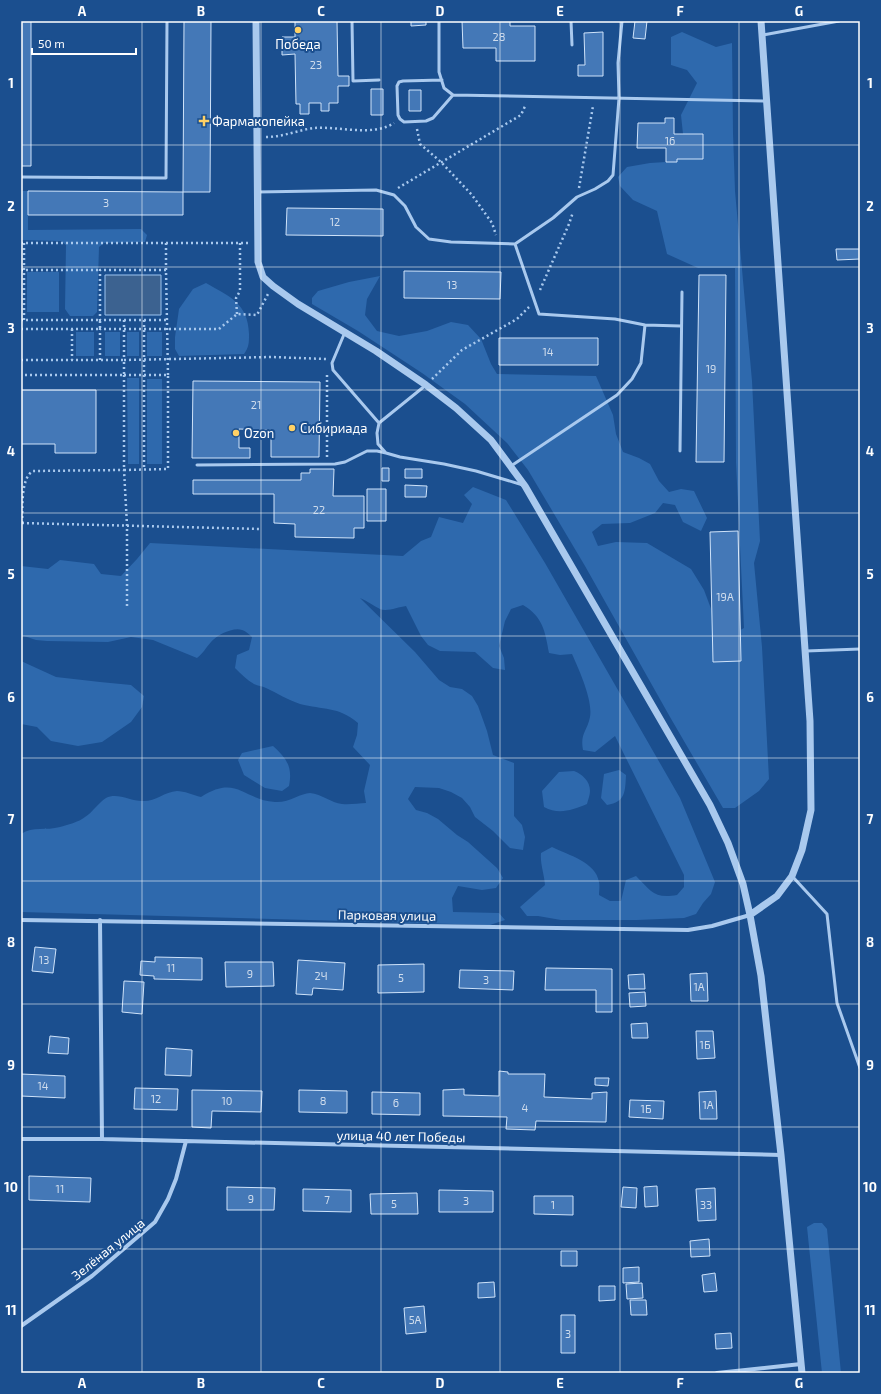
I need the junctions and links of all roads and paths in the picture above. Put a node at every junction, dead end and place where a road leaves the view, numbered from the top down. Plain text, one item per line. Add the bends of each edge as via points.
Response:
1 (167, 21) edge
2 (256, 21) edge
3 (352, 21) edge
4 (440, 21) edge
5 (571, 21) edge
6 (622, 21) edge
7 (761, 21) edge
8 (840, 21) edge
9 (762, 35) junction
10 (572, 45) dead end
11 (379, 80) dead end
12 (442, 80) junction
13 (453, 95) junction
14 (529, 97) junction
15 (594, 97) junction
16 (619, 98) junction
17 (767, 101) junction
18 (400, 119) junction
19 (417, 121) junction
20 (257, 137) junction
21 (441, 162) junction
22 (21, 177) edge
23 (257, 192) junction
24 (389, 194) junction
25 (577, 197) junction
26 (166, 242) junction
27 (258, 242) junction
28 (22, 243) edge
29 (240, 243) junction
30 (499, 243) junction
31 (515, 244) junction
32 (23, 270) edge
33 (100, 270) junction
34 (166, 270) junction
35 (272, 286) junction
36 (682, 292) dead end
37 (534, 302) junction
38 (238, 314) junction
39 (23, 320) edge
40 (100, 320) junction
41 (124, 320) junction
42 (144, 320) junction
43 (166, 320) junction
44 (645, 325) junction
45 (681, 326) junction
46 (124, 328) junction
47 (144, 328) junction
48 (168, 328) junction
49 (21, 329) edge
50 (72, 329) junction
51 (100, 329) junction
52 (345, 332) junction
53 (21, 360) edge
54 (72, 360) junction
55 (100, 360) junction
56 (124, 360) junction
57 (144, 360) junction
58 (168, 360) junction
59 (327, 366) dead end
60 (327, 374) dead end
61 (21, 375) edge
62 (124, 375) junction
63 (144, 375) junction
64 (168, 375) junction
65 (426, 385) junction
66 (379, 423) junction
67 (680, 451) dead end
68 (386, 453) junction
69 (327, 464) junction
70 (197, 465) dead end
71 (511, 466) junction
72 (124, 470) junction
73 (144, 470) junction
74 (525, 486) junction
75 (22, 522) edge
76 (127, 525) junction
77 (259, 529) dead end
78 (127, 608) dead end
79 (860, 649) edge
80 (805, 651) junction
81 (792, 876) junction
82 (750, 915) junction
83 (21, 920) edge
84 (100, 920) junction
85 (860, 1068) edge
86 (21, 1139) edge
87 (102, 1140) junction
88 (186, 1142) junction
89 (781, 1155) junction
90 (21, 1326) edge
91 (801, 1364) junction
92 (717, 1373) edge
93 (802, 1373) edge

1 - 22 lane via 166,178
2 - 20 street
3 - 11 lane via 353,81
4 - 12 lane via 439,72
5 - 10 lane
6 - 16 lane via 618,63
7 - 9 street
8 - 9 lane
9 - 17 street
12 - 13 lane via 444,88
12 - 18 lane via 399,82 397,86
13 - 14 lane
13 - 19 lane via 433,118
14 - 15 lane
14 - 21 path via 521,114
15 - 16 lane
15 - 25 path
16 - 17 lane
16 - 25 lane via 613,175 595,189
17 - 80 street
18 - 19 lane via 404,122
18 - 20 path via 388,127 372,130 314,128 284,136
19 - 21 path via 420,144
20 - 23 street
21 - 24 path
21 - 30 path via 472,195 492,223
23 - 24 lane via 376,190
23 - 27 street
24 - 30 lane via 394,195 405,206 416,227 429,239
25 - 31 lane via 553,218
25 - 37 path via 569,224
26 - 28 path
26 - 29 path
26 - 34 path
27 - 29 path
27 - 35 street via 258,262 263,277
28 - 32 path
29 - 38 path via 240,291 236,298
30 - 31 lane
31 - 37 lane
32 - 33 path
32 - 39 path
33 - 34 path
33 - 40 path
34 - 43 path
35 - 38 path via 257,315
35 - 52 street
36 - 45 lane
37 - 44 lane via 539,314 614,319
37 - 65 path via 517,319 462,350
38 - 48 path via 220,328
39 - 40 path
40 - 41 path
40 - 51 path
41 - 42 path
41 - 46 path
42 - 43 path
42 - 47 path
43 - 48 path
44 - 45 lane
44 - 71 lane via 641,363 632,379 617,395
45 - 67 lane
46 - 47 path
46 - 51 path
46 - 56 path
47 - 48 path
47 - 57 path
48 - 58 path
49 - 50 path
50 - 51 path
50 - 54 path
51 - 55 path
52 - 65 street
52 - 66 lane via 332,363 333,370
53 - 54 path
54 - 55 path
55 - 56 path
56 - 57 path
56 - 62 path
57 - 58 path
57 - 63 path
58 - 59 path via 272,357 327,359
58 - 64 path
60 - 69 path
61 - 62 path
62 - 63 path
62 - 72 path
63 - 64 path
63 - 73 path
64 - 73 path via 168,469
65 - 66 lane
65 - 71 street via 491,440
66 - 68 lane via 378,444
68 - 69 lane via 367,451 345,462
68 - 74 lane via 476,471
69 - 70 lane
71 - 74 street
72 - 73 path
72 - 75 path via 29,473 25,481
72 - 76 path
74 - 82 street via 710,805 728,842 743,884
75 - 76 path
76 - 77 path
76 - 78 path
79 - 80 lane
80 - 81 street via 810,721 811,810 802,850
81 - 82 street via 777,896
81 - 85 lane via 827,914 837,1003
82 - 84 street, Парковая улица via 688,930
82 - 89 street via 760,976
83 - 84 street, Парковая улица
84 - 87 street
86 - 87 street, улица 40 лет Победы
87 - 88 street, улица 40 лет Победы
88 - 89 street, улица 40 лет Победы
88 - 90 street, Зелёная улица via 176,1179 155,1222 92,1276
89 - 91 street
91 - 92 street
91 - 93 street

